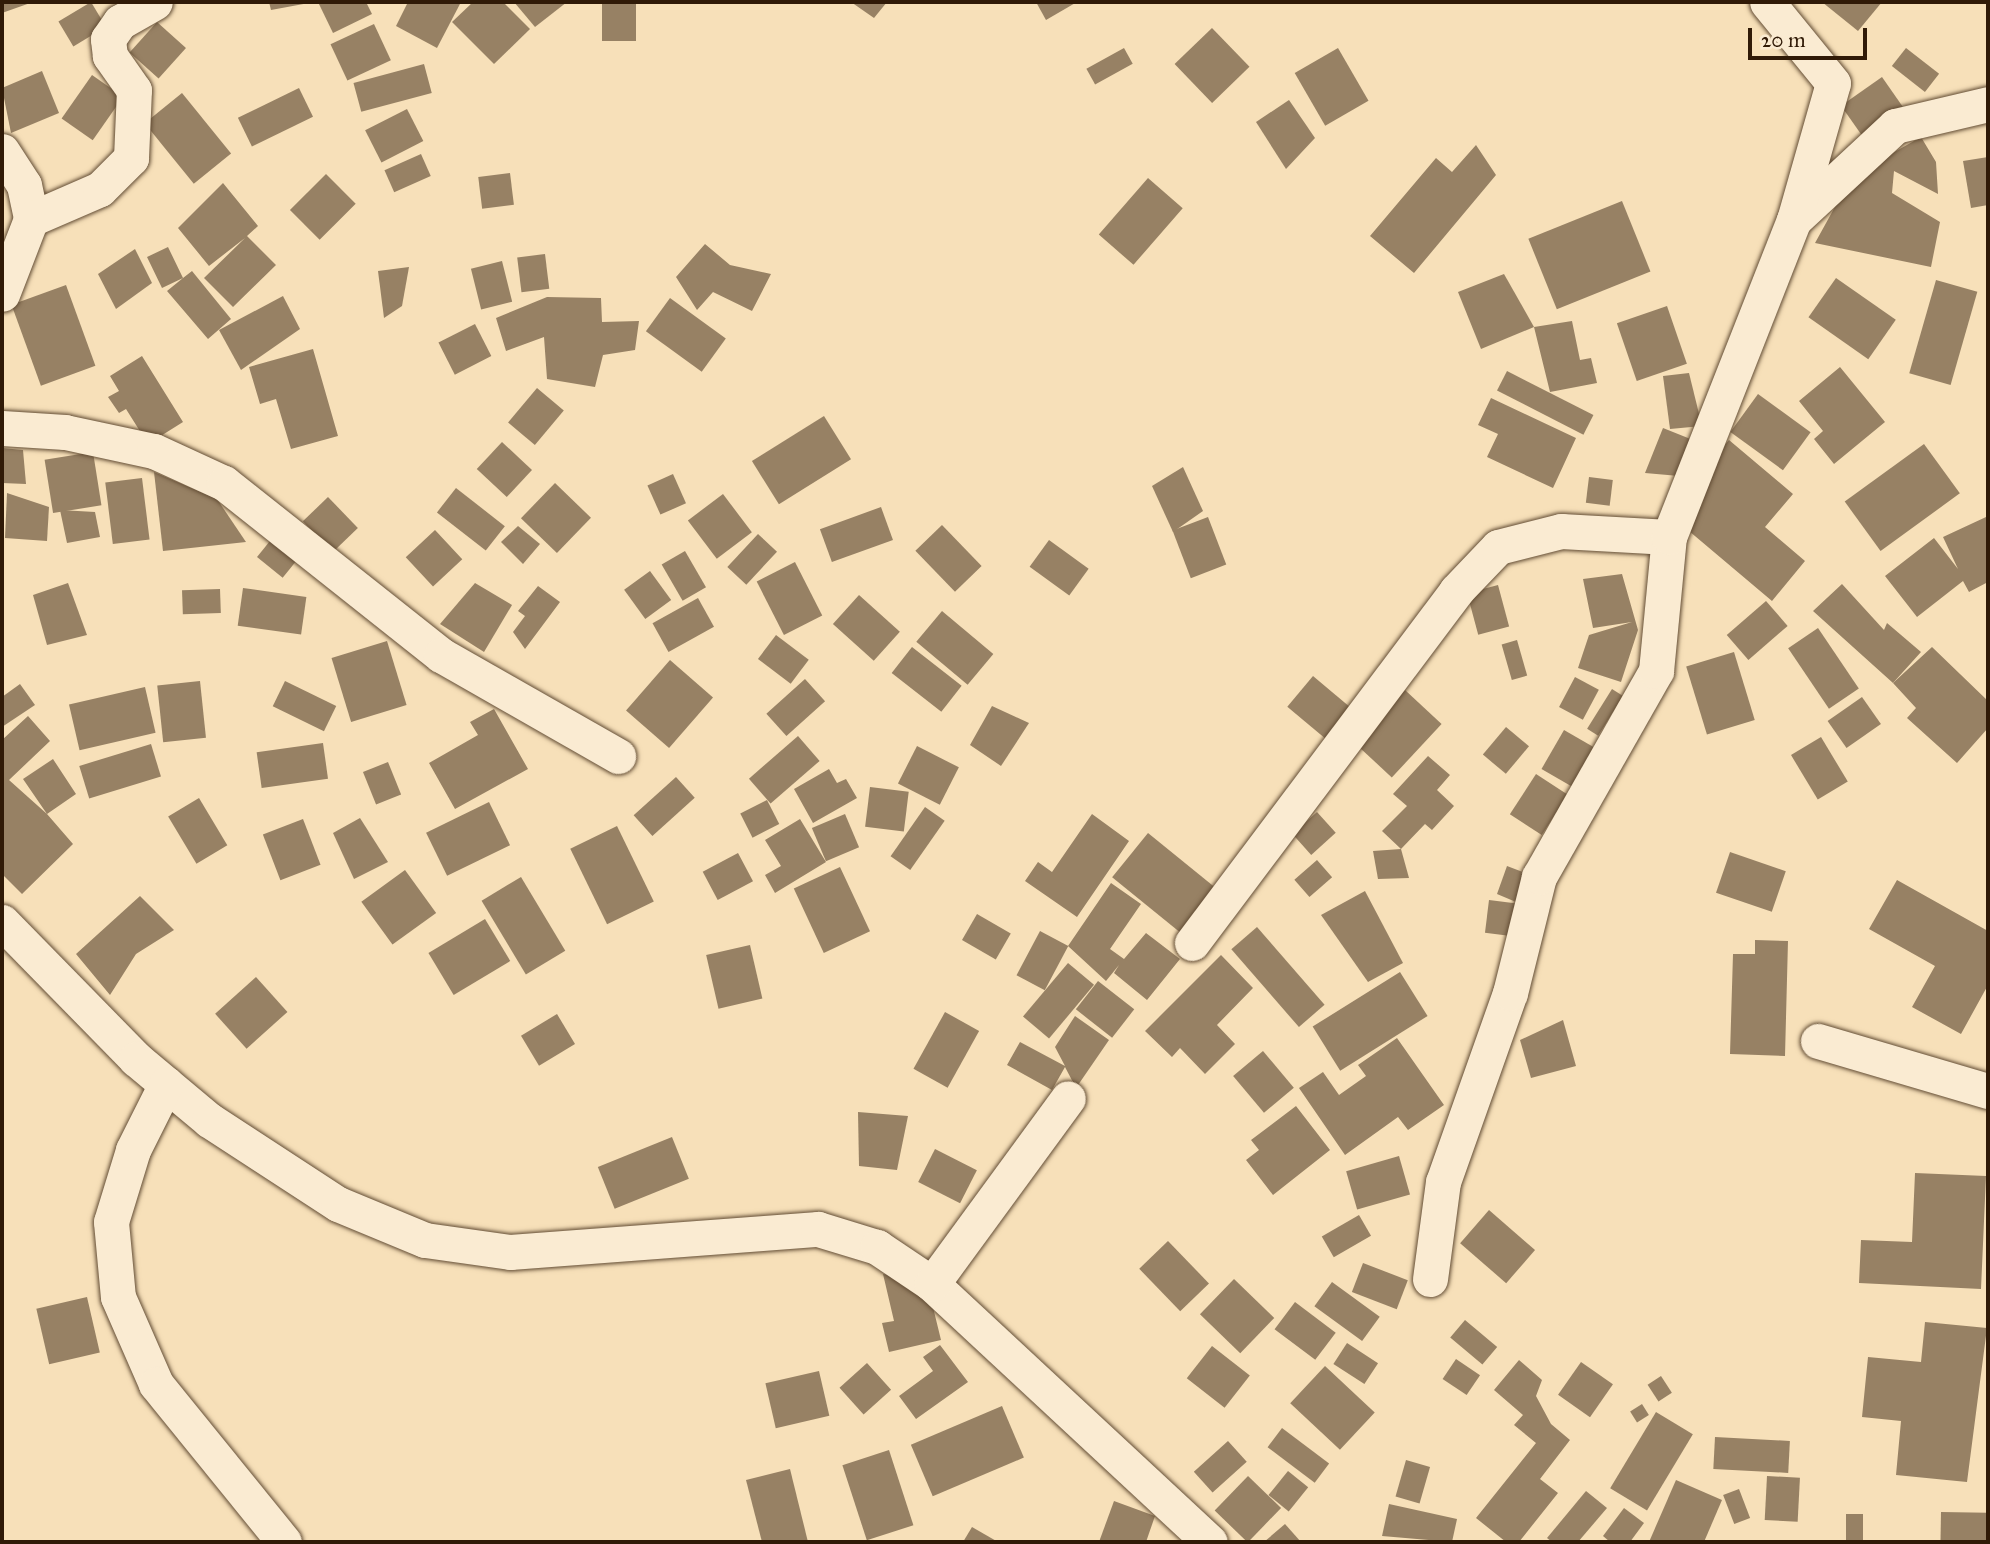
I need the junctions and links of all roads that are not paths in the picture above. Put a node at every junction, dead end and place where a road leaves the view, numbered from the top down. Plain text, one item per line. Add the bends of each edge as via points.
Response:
1 (155, 2) edge
2 (1767, 2) edge
3 (1988, 104) edge
4 (2, 151) edge
5 (31, 219) junction
6 (1794, 220) junction
7 (2, 294) edge
8 (2, 428) edge
9 (1669, 537) junction
10 (618, 756) dead end
11 (2, 922) edge
12 (1192, 943) dead end
13 (1818, 1041) dead end
14 (166, 1084) junction
15 (1988, 1091) edge
16 (1068, 1098) dead end
17 (1430, 1279) dead end
18 (932, 1283) junction
19 (284, 1542) edge
20 (1210, 1542) edge

1 - 5 street via 120,22 108,39 110,56 134,90 131,158 100,189
2 - 6 street via 1833,83
3 - 6 street via 1895,126
4 - 5 street via 24,185
5 - 7 street
6 - 9 street
8 - 10 street via 65,432 154,451 224,483 440,655
9 - 12 street via 1561,531 1498,547 1456,591
9 - 17 street via 1656,671 1539,877 1510,993 1443,1182
11 - 14 street
13 - 15 street
14 - 18 street via 338,1204 425,1240 510,1252 818,1229 877,1247
14 - 19 street via 133,1150 111,1222 118,1297 156,1384
16 - 18 street
18 - 20 street

